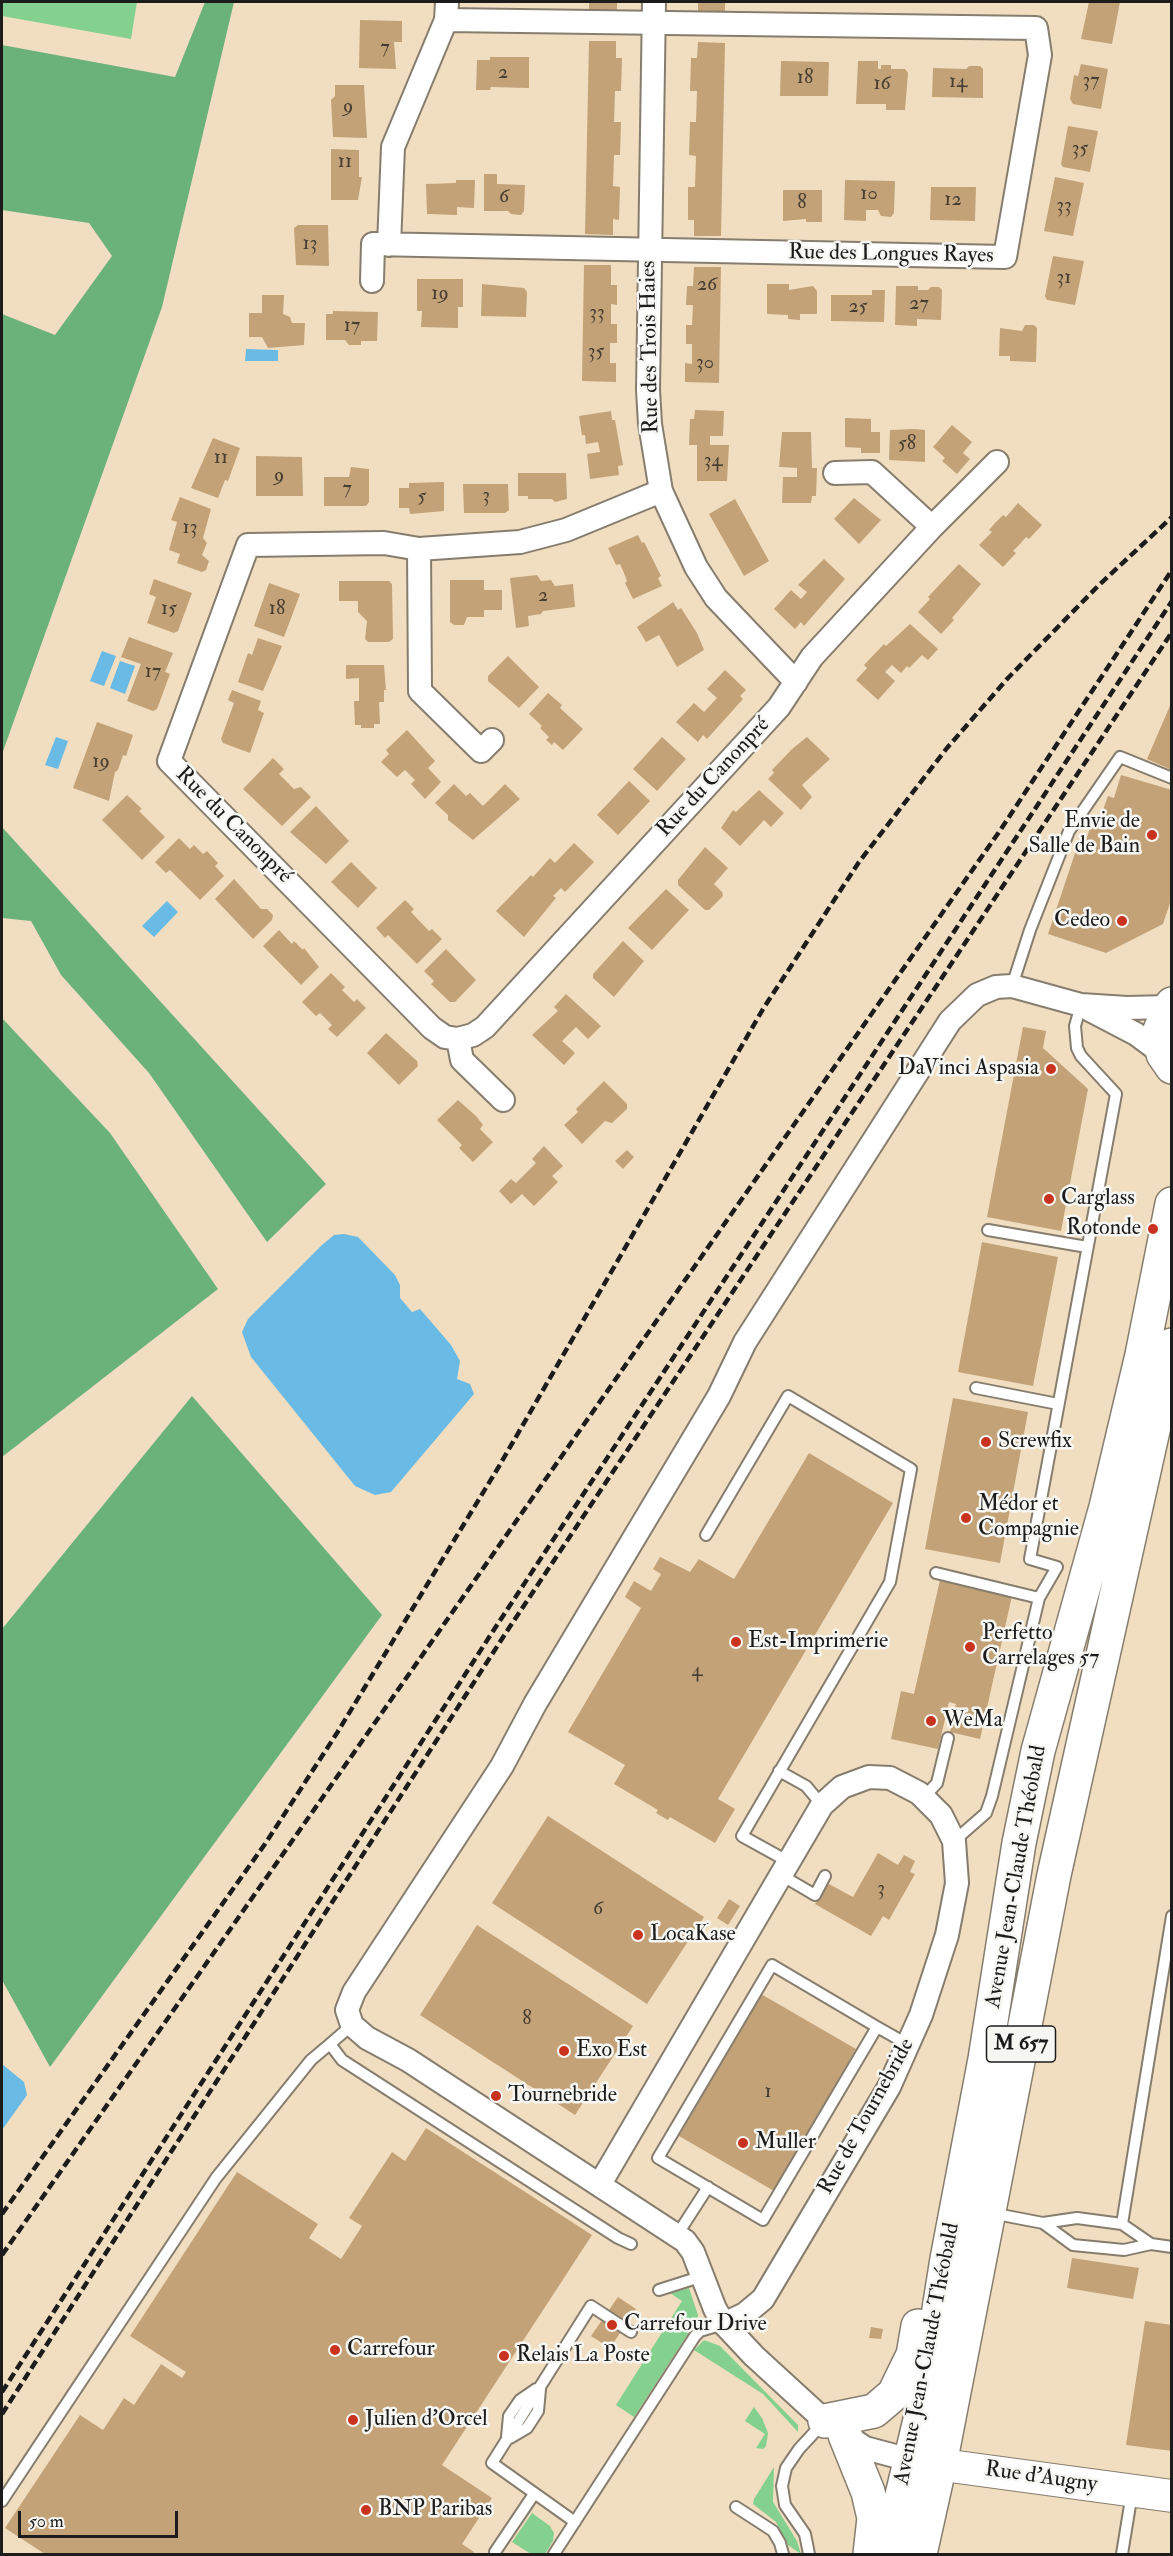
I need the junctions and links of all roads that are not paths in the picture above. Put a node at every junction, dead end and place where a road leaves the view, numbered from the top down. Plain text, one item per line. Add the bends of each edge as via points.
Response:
1 (446, 11) edge
2 (654, 12) edge
3 (388, 245) junction
4 (649, 251) junction
5 (372, 281) dead end
6 (997, 462) dead end
7 (835, 473) dead end
8 (661, 491) junction
9 (932, 527) junction
10 (419, 549) junction
11 (796, 682) junction
12 (492, 740) dead end
13 (1172, 778) edge
14 (1012, 986) junction
15 (1081, 1005) junction
16 (1170, 1005) edge
17 (458, 1039) junction
18 (1167, 1061) edge
19 (503, 1100) dead end
20 (1172, 1204) edge
21 (988, 1230) dead end
22 (1088, 1247) junction
23 (1172, 1345) edge
24 (976, 1388) dead end
25 (1058, 1404) junction
26 (706, 1535) dead end
27 (936, 1573) dead end
28 (1039, 1598) junction
29 (948, 1738) dead end
30 (779, 1772) junction
31 (924, 1797) junction
32 (822, 1805) junction
33 (954, 1841) junction
34 (1019, 1843) junction
35 (785, 1869) junction
36 (825, 1876) dead end
37 (1172, 1916) edge
38 (352, 2025) junction
39 (877, 2027) junction
40 (330, 2044) junction
41 (908, 2045) junction
42 (600, 2184) junction
43 (708, 2187) junction
44 (988, 2213) junction
45 (1043, 2223) junction
46 (1122, 2224) junction
47 (677, 2235) junction
48 (631, 2244) dead end
49 (1151, 2244) junction
50 (1172, 2247) edge
51 (703, 2276) junction
52 (659, 2290) dead end
53 (724, 2324) junction
54 (632, 2332) dead end
55 (835, 2428) junction
56 (925, 2462) junction
57 (1132, 2490) junction
58 (531, 2491) junction
59 (1172, 2496) edge
60 (2, 2501) edge
61 (736, 2507) dead end
62 (575, 2522) junction
63 (495, 2552) dead end
64 (554, 2554) edge
65 (783, 2554) edge
66 (809, 2554) edge
67 (870, 2554) edge
68 (888, 2554) edge
69 (920, 2554) edge
70 (1122, 2554) edge

1 - 2 street, Rue des Longues Rayes
1 - 3 street, Rue des Longues Rayes via 393,147
2 - 4 street, Rue des Trois Haies
2 - 4 street, Rue des Longues Rayes via 1036,28 1040,55 1005,257
3 - 4 street, Rue des Longues Rayes
3 - 5 street via 373,244
4 - 8 street, Rue des Trois Haies via 648,390
6 - 9 street, Rue du Canonpré
7 - 9 street via 872,472
8 - 10 street, Rue du Canonpré via 566,530 520,542
8 - 11 street, Rue des Trois Haies via 696,567 716,598
9 - 11 street, Rue du Canonpré via 812,657
10 - 12 street via 420,691 482,751
10 - 17 street, Rue du Canonpré via 384,543 248,545 169,761 432,1028 445,1037
11 - 17 street, Rue du Canonpré via 779,707 485,1027
13 - 14 lane via 1120,758 1069,831
14 - 15 street
14 - 38 street via 996,987 977,996 950,1021 935,1042 745,1342 719,1396 502,1766 354,1992 347,2010
15 - 16 street
15 - 18 street via 1129,1030
15 - 22 lane via 1075,1026 1077,1048 1116,1094
16 - 18 main road via 1160,1030
17 - 19 street via 462,1060
20 - 34 main road, Avenue Jean-Claude Théobald / M 657 via 1142,1354 1108,1496 1038,1751
21 - 22 lane
22 - 25 lane
23 - 44 main road, Avenue Jean-Claude Théobald / M 657 via 1054,1875
24 - 25 lane
25 - 28 lane via 1029,1559 1057,1567
26 - 30 lane via 788,1396 911,1469 890,1582
27 - 28 lane
28 - 33 lane via 992,1796 986,1813
29 - 31 lane via 937,1784
30 - 32 lane via 806,1786
30 - 35 lane via 742,1836
31 - 32 street, Rue de Tournebride via 890,1778 869,1778 842,1787
31 - 33 street, Rue de Tournebride via 941,1815
32 - 35 street, Rue de Tournebride
33 - 41 street, Rue de Tournebride via 957,1883 947,1935
34 - 55 main road via 968,2041 913,2355 894,2394 874,2411 843,2420
34 - 56 main road, Avenue Jean-Claude Théobald / M 657 via 924,2403
35 - 36 lane via 814,1895
35 - 42 street, Rue de Tournebride
37 - 46 lane
38 - 40 lane
38 - 42 street
39 - 41 lane
39 - 43 lane via 763,2220
39 - 43 lane via 772,1965 658,2157
40 - 48 lane via 342,2060
40 - 60 lane via 311,2060 216,2178
41 - 53 street, Rue de Tournebride via 889,2087 763,2299
42 - 47 street
43 - 47 lane
44 - 45 lane
44 - 56 main road, Avenue Jean-Claude Théobald / M 657
45 - 46 lane via 1077,2218
45 - 49 lane via 1073,2245 1124,2250
46 - 49 lane
47 - 51 street via 689,2245
49 - 50 lane
51 - 52 lane
51 - 53 street
53 - 55 street
53 - 62 lane via 695,2336
54 - 58 lane via 591,2306 492,2463
55 - 56 street via 865,2448
55 - 66 lane via 799,2449 786,2468 782,2486 785,2505 805,2534
55 - 67 main road via 868,2492 874,2518
56 - 57 main road, Rue d'Augny
56 - 68 main road, Avenue Jean-Claude Théobald / M 657
56 - 69 main road, Avenue Jean-Claude Théobald / M 657
57 - 59 main road, Rue d'Augny
57 - 70 lane
58 - 62 lane
58 - 63 lane
61 - 65 lane via 773,2531
62 - 64 lane

